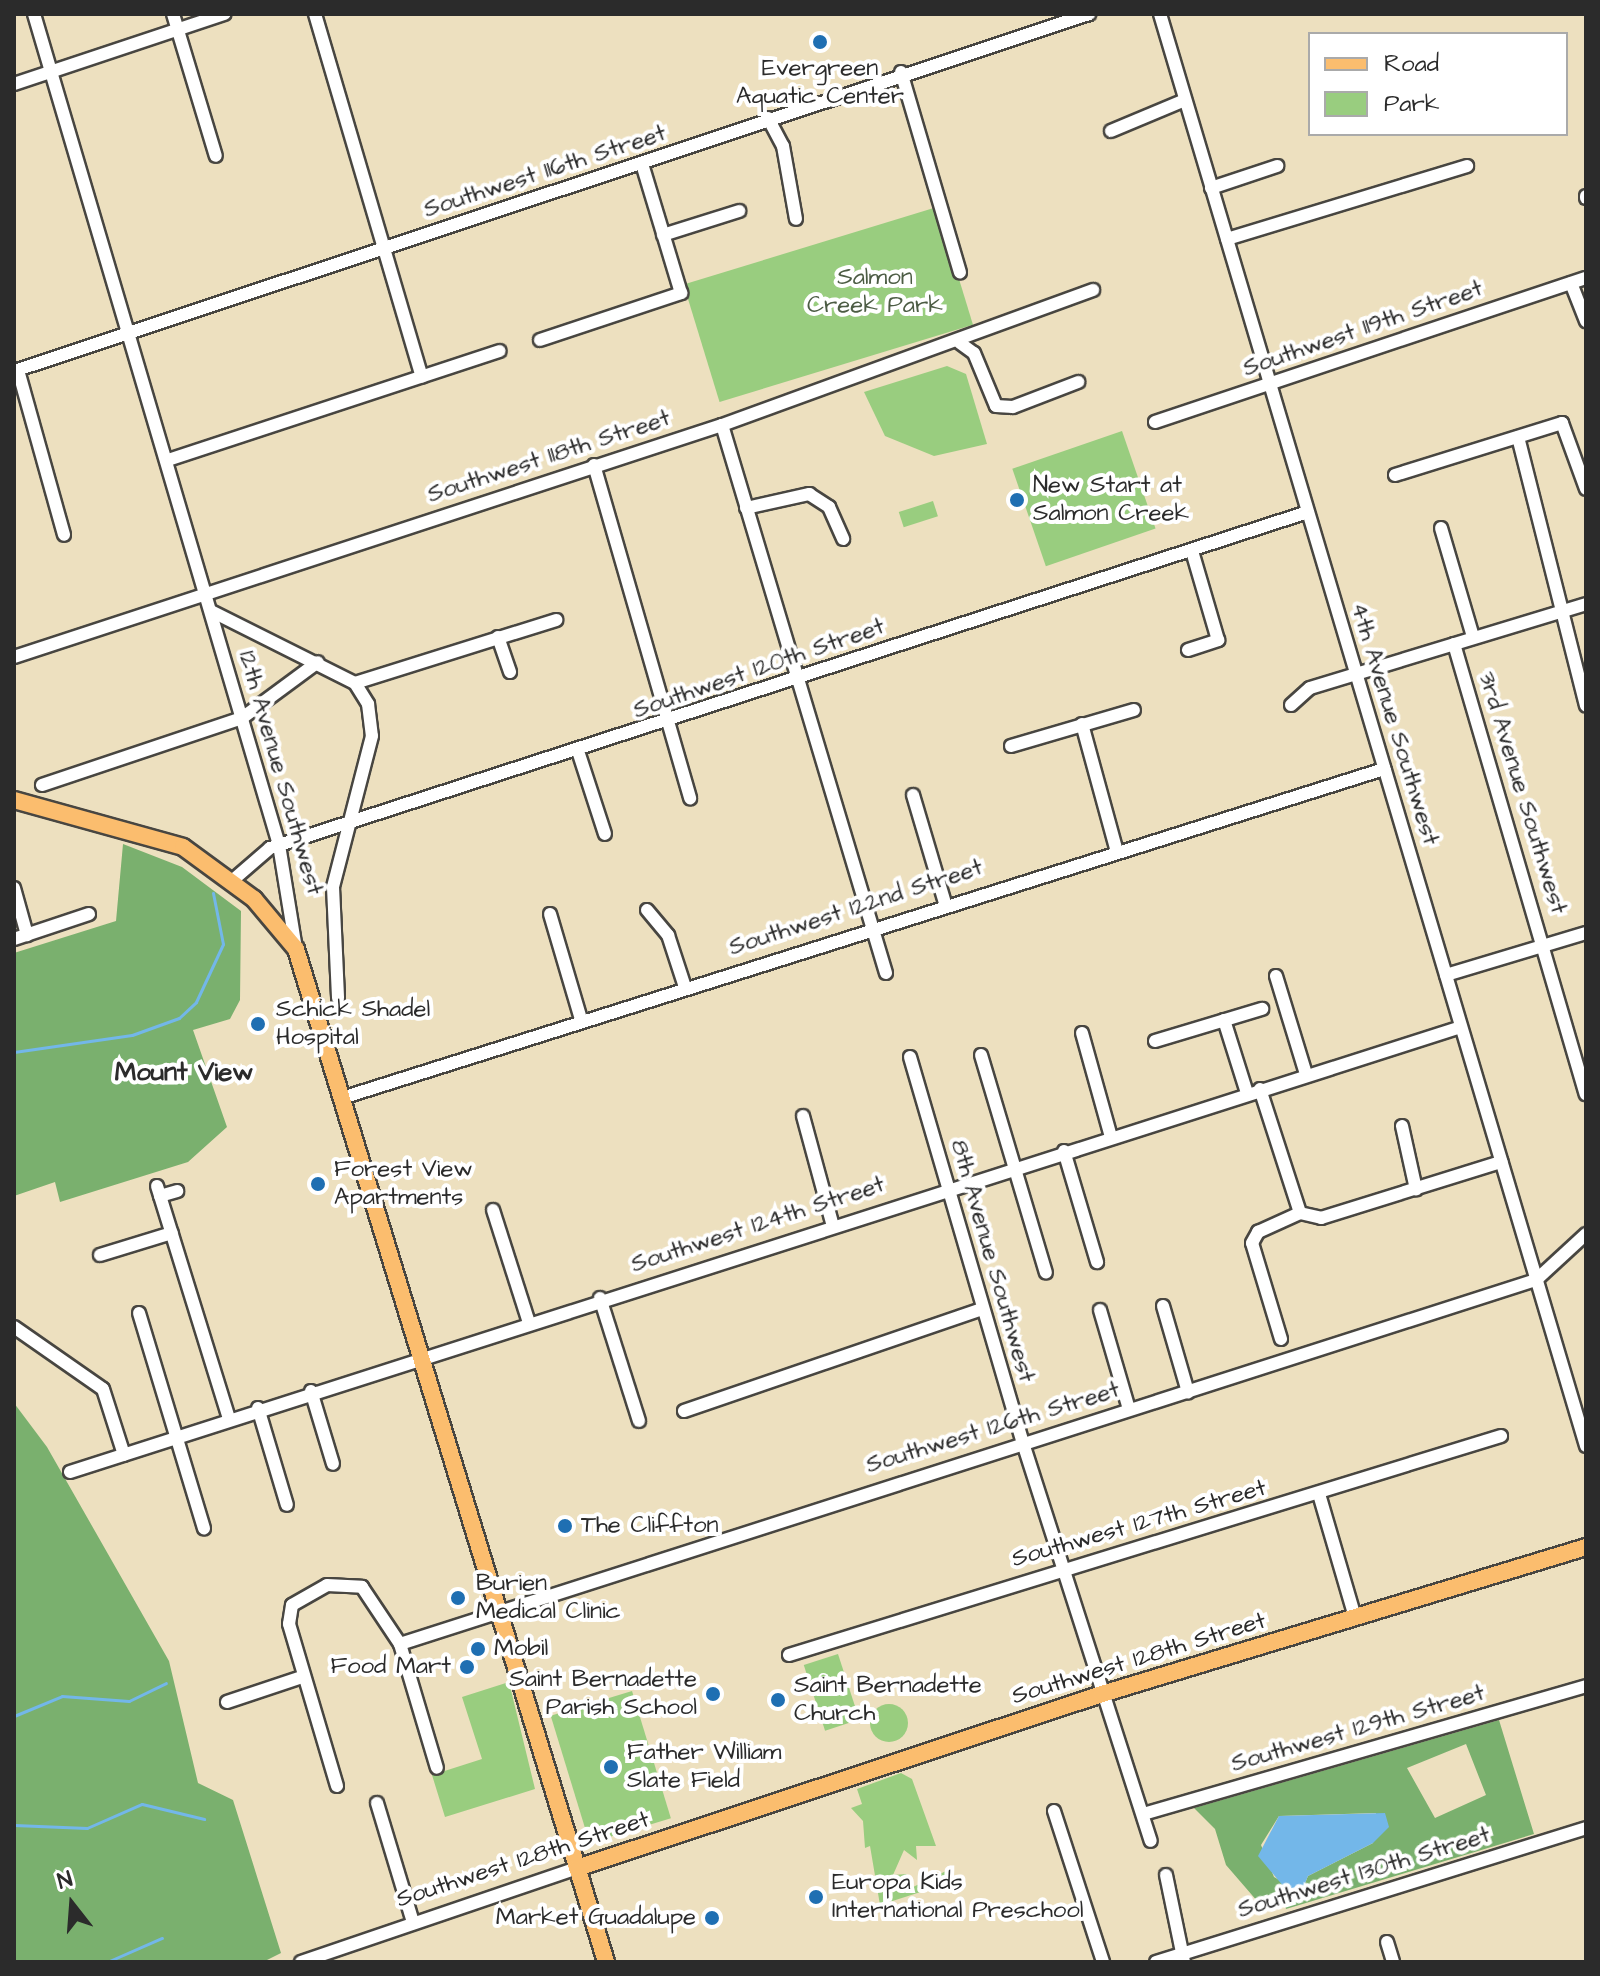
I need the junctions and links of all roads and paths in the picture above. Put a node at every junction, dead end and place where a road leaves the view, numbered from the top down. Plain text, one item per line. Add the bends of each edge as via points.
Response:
1 (34, 14) edge
2 (173, 14) edge
3 (225, 14) edge
4 (315, 14) edge
5 (1089, 14) edge
6 (1160, 14) edge
7 (177, 29) junction
8 (51, 72) junction
9 (901, 72) junction
10 (14, 84) edge
11 (1185, 100) junction
12 (768, 118) junction
13 (1111, 131) dead end
14 (216, 156) dead end
15 (642, 164) junction
16 (1277, 166) dead end
17 (1467, 166) dead end
18 (1211, 188) junction
19 (739, 211) dead end
20 (796, 219) dead end
21 (663, 235) junction
22 (1227, 239) junction
23 (385, 248) junction
24 (960, 273) dead end
25 (1586, 278) edge
26 (1571, 283) junction
27 (1093, 290) dead end
28 (1586, 321) edge
29 (130, 334) junction
30 (540, 340) dead end
31 (960, 343) junction
32 (500, 351) dead end
33 (16, 371) edge
34 (422, 377) junction
35 (1078, 382) dead end
36 (1269, 383) junction
37 (1155, 422) dead end
38 (722, 425) junction
39 (1518, 437) junction
40 (168, 460) junction
41 (594, 465) junction
42 (1395, 475) dead end
43 (1586, 489) edge
44 (746, 508) junction
45 (1308, 512) junction
46 (1441, 528) dead end
47 (64, 535) dead end
48 (843, 539) dead end
49 (1192, 551) junction
50 (207, 596) junction
51 (1586, 604) edge
52 (211, 611) junction
53 (1562, 611) junction
54 (556, 620) dead end
55 (498, 637) junction
56 (1473, 637) junction
57 (1454, 644) junction
58 (1188, 650) dead end
59 (14, 657) edge
60 (318, 662) junction
61 (510, 672) dead end
62 (1356, 674) junction
63 (797, 681) junction
64 (355, 683) junction
65 (1291, 705) dead end
66 (1586, 706) edge
67 (1134, 710) dead end
68 (242, 718) junction
69 (671, 723) junction
70 (1082, 724) junction
71 (1011, 746) dead end
72 (579, 754) junction
73 (1384, 769) junction
74 (42, 785) dead end
75 (913, 795) dead end
76 (690, 798) dead end
77 (14, 800) edge
78 (344, 826) junction
79 (605, 834) dead end
80 (279, 845) junction
81 (1116, 848) junction
82 (233, 880) junction
83 (14, 888) edge
84 (945, 903) junction
85 (647, 910) dead end
86 (89, 914) dead end
87 (550, 914) dead end
88 (872, 927) junction
89 (1586, 933) edge
90 (27, 935) junction
91 (14, 939) edge
92 (1544, 946) junction
93 (296, 949) junction
94 (886, 973) dead end
95 (1446, 975) junction
96 (1276, 976) dead end
97 (685, 987) junction
98 (338, 998) dead end
99 (1262, 1009) dead end
100 (581, 1019) junction
101 (1224, 1020) junction
102 (1461, 1027) junction
103 (1082, 1033) dead end
104 (1155, 1041) dead end
105 (981, 1055) dead end
106 (910, 1057) dead end
107 (1306, 1074) junction
108 (1253, 1091) junction
109 (1586, 1094) edge
110 (345, 1097) junction
111 (803, 1116) dead end
112 (1402, 1126) dead end
113 (1111, 1137) junction
114 (1064, 1151) junction
115 (1501, 1162) junction
116 (1014, 1167) junction
117 (948, 1188) junction
118 (1416, 1189) junction
119 (177, 1191) dead end
120 (493, 1210) dead end
121 (1300, 1213) junction
122 (832, 1223) junction
123 (172, 1233) junction
124 (1586, 1234) edge
125 (100, 1255) dead end
126 (1097, 1262) dead end
127 (1046, 1273) dead end
128 (1536, 1280) junction
129 (600, 1298) junction
130 (1163, 1306) dead end
131 (982, 1309) junction
132 (1100, 1310) dead end
133 (139, 1313) dead end
134 (528, 1320) junction
135 (14, 1327) edge
136 (1281, 1339) dead end
137 (424, 1355) junction
138 (311, 1391) junction
139 (1188, 1392) junction
140 (258, 1408) junction
141 (1129, 1409) junction
142 (684, 1411) dead end
143 (229, 1418) junction
144 (639, 1421) dead end
145 (1501, 1436) dead end
146 (176, 1438) junction
147 (1022, 1440) junction
148 (1586, 1446) edge
149 (128, 1454) junction
150 (333, 1464) dead end
151 (70, 1472) dead end
152 (1319, 1494) junction
153 (287, 1505) dead end
154 (204, 1528) dead end
155 (1586, 1547) edge
156 (1061, 1568) junction
157 (501, 1610) junction
158 (1355, 1617) junction
159 (400, 1644) junction
160 (789, 1655) dead end
161 (302, 1677) junction
162 (1586, 1686) edge
163 (1102, 1694) junction
164 (227, 1702) dead end
165 (437, 1768) dead end
166 (337, 1786) dead end
167 (377, 1803) dead end
168 (1054, 1811) dead end
169 (1143, 1814) junction
170 (1586, 1828) edge
171 (1151, 1841) dead end
172 (577, 1868) junction
173 (1166, 1875) dead end
174 (413, 1922) junction
175 (1387, 1942) dead end
176 (334, 1957) edge
177 (1183, 1958) edge
178 (301, 1962) edge
179 (606, 1962) edge
180 (1103, 1962) edge
181 (1156, 1962) edge
182 (1393, 1962) edge

1 - 8 street, 12th Avenue Southwest
2 - 7 street
3 - 7 street
4 - 23 street
5 - 9 street, Southwest 116th Street
6 - 11 street, 4th Avenue Southwest
7 - 8 street
7 - 14 street
8 - 10 street
8 - 29 street, 12th Avenue Southwest
9 - 12 street, Southwest 116th Street
9 - 24 street
11 - 13 street
11 - 18 street, 4th Avenue Southwest
12 - 15 street, Southwest 116th Street
12 - 20 street via 783,146
15 - 21 street
15 - 23 street, Southwest 116th Street
16 - 18 street
17 - 22 street
18 - 22 street, 4th Avenue Southwest
19 - 21 street
21 - 30 street via 681,293
22 - 36 street, 4th Avenue Southwest
23 - 29 street, Southwest 116th Street
23 - 34 street
25 - 26 street, Southwest 119th Street
26 - 28 street
26 - 36 street, Southwest 119th Street
27 - 31 street, Southwest 118th Street via 970,333
29 - 33 street, Southwest 116th Street
29 - 40 street, 12th Avenue Southwest
31 - 35 street via 974,353 996,406 1013,407
31 - 38 street, Southwest 118th Street
32 - 34 street
33 - 47 street
34 - 40 street
36 - 37 street, Southwest 119th Street
36 - 45 street, 4th Avenue Southwest
38 - 41 street, Southwest 118th Street
38 - 44 street
39 - 42 street
39 - 43 street via 1562,423
39 - 53 street
40 - 50 street, 12th Avenue Southwest
41 - 50 street, Southwest 118th Street
41 - 69 street
44 - 48 street via 809,494 829,507
44 - 63 street
45 - 49 street, Southwest 120th Street
45 - 62 street, 4th Avenue Southwest
46 - 56 street
49 - 58 street via 1218,640
49 - 63 street, Southwest 120th Street
50 - 52 street, 12th Avenue Southwest
50 - 59 street, Southwest 118th Street
51 - 53 street
52 - 60 street
52 - 68 street, 12th Avenue Southwest
53 - 56 street
53 - 66 street
54 - 55 street
55 - 61 street
55 - 64 street
56 - 57 street
57 - 62 street
57 - 92 street, 3rd Avenue Southwest
60 - 64 street
60 - 68 street
62 - 65 street via 1310,688
62 - 73 street, 4th Avenue Southwest
63 - 69 street, Southwest 120th Street
63 - 88 street
64 - 78 street via 368,704 372,736
67 - 70 street
68 - 74 street
68 - 80 street, 12th Avenue Southwest
69 - 72 street, Southwest 120th Street
69 - 76 street via 680,781
70 - 71 street
70 - 81 street
72 - 78 street, Southwest 120th Street
72 - 79 street
73 - 81 street, Southwest 122nd Street
73 - 95 street, 4th Avenue Southwest
75 - 84 street
77 - 82 main road via 153,833
78 - 80 street, Southwest 120th Street
78 - 98 street via 331,913
80 - 82 street, Southwest 120th Street
80 - 93 street, 12th Avenue Southwest
81 - 84 street, Southwest 122nd Street
82 - 93 main road
83 - 90 street
84 - 88 street, Southwest 122nd Street
85 - 97 street via 668,935
86 - 90 street
87 - 100 street
88 - 94 street
88 - 97 street, Southwest 122nd Street
89 - 92 street
90 - 91 street
92 - 95 street
92 - 109 street, 3rd Avenue Southwest
93 - 110 main road
95 - 102 street, 4th Avenue Southwest
96 - 107 street
97 - 100 street, Southwest 122nd Street
99 - 101 street
100 - 110 street, Southwest 122nd Street
101 - 104 street
101 - 108 street
102 - 107 street, Southwest 124th Street
102 - 115 street, 4th Avenue Southwest
103 - 113 street
105 - 116 street
106 - 117 street, 8th Avenue Southwest
107 - 108 street, Southwest 124th Street
108 - 113 street, Southwest 124th Street
108 - 121 street
110 - 137 main road
111 - 122 street
112 - 118 street
113 - 114 street, Southwest 124th Street
114 - 116 street, Southwest 124th Street
114 - 126 street
115 - 118 street
115 - 128 street, 4th Avenue Southwest
116 - 117 street, Southwest 124th Street
116 - 127 street
117 - 122 street, Southwest 124th Street
117 - 131 street, 8th Avenue Southwest
118 - 121 street via 1321,1218
119 - 123 street via 159,1191
120 - 134 street
121 - 136 street via 1258,1232 1252,1243
122 - 129 street, Southwest 124th Street
123 - 125 street
123 - 143 street
124 - 128 street, Southwest 126th Street
128 - 139 street, Southwest 126th Street
128 - 148 street, 4th Avenue Southwest
129 - 134 street, Southwest 124th Street
129 - 144 street
130 - 139 street
131 - 142 street
131 - 147 street, 8th Avenue Southwest
132 - 141 street
133 - 146 street
134 - 137 street, Southwest 124th Street
135 - 149 street via 91,1377 115,1416
137 - 138 street, Southwest 124th Street
137 - 157 main road
138 - 140 street, Southwest 124th Street
138 - 150 street
139 - 141 street, Southwest 126th Street
140 - 143 street, Southwest 124th Street
140 - 153 street
141 - 147 street, Southwest 126th Street
143 - 146 street, Southwest 124th Street
145 - 152 street, Southwest 127th Street
146 - 149 street, Southwest 124th Street
146 - 154 street
147 - 156 street, 8th Avenue Southwest
147 - 157 street, Southwest 126th Street
149 - 151 street, Southwest 124th Street
152 - 156 street, Southwest 127th Street
152 - 158 street
155 - 158 main road, Southwest 128th Street
156 - 160 street, Southwest 127th Street
156 - 163 street, 8th Avenue Southwest
157 - 159 street, Southwest 126th Street
157 - 172 main road
158 - 163 main road, Southwest 128th Street
159 - 161 street via 362,1587 317,1589 289,1616
159 - 165 street
161 - 164 street
161 - 166 street
162 - 169 street, Southwest 129th Street
163 - 169 street, 8th Avenue Southwest
163 - 172 main road, Southwest 128th Street
167 - 174 street
168 - 180 street
169 - 171 street, 8th Avenue Southwest
170 - 177 street, Southwest 130th Street
172 - 174 street, Southwest 128th Street
172 - 179 main road
173 - 177 street
174 - 176 street, Southwest 128th Street
175 - 182 street
176 - 178 street, Southwest 128th Street
177 - 181 street, Southwest 130th Street

